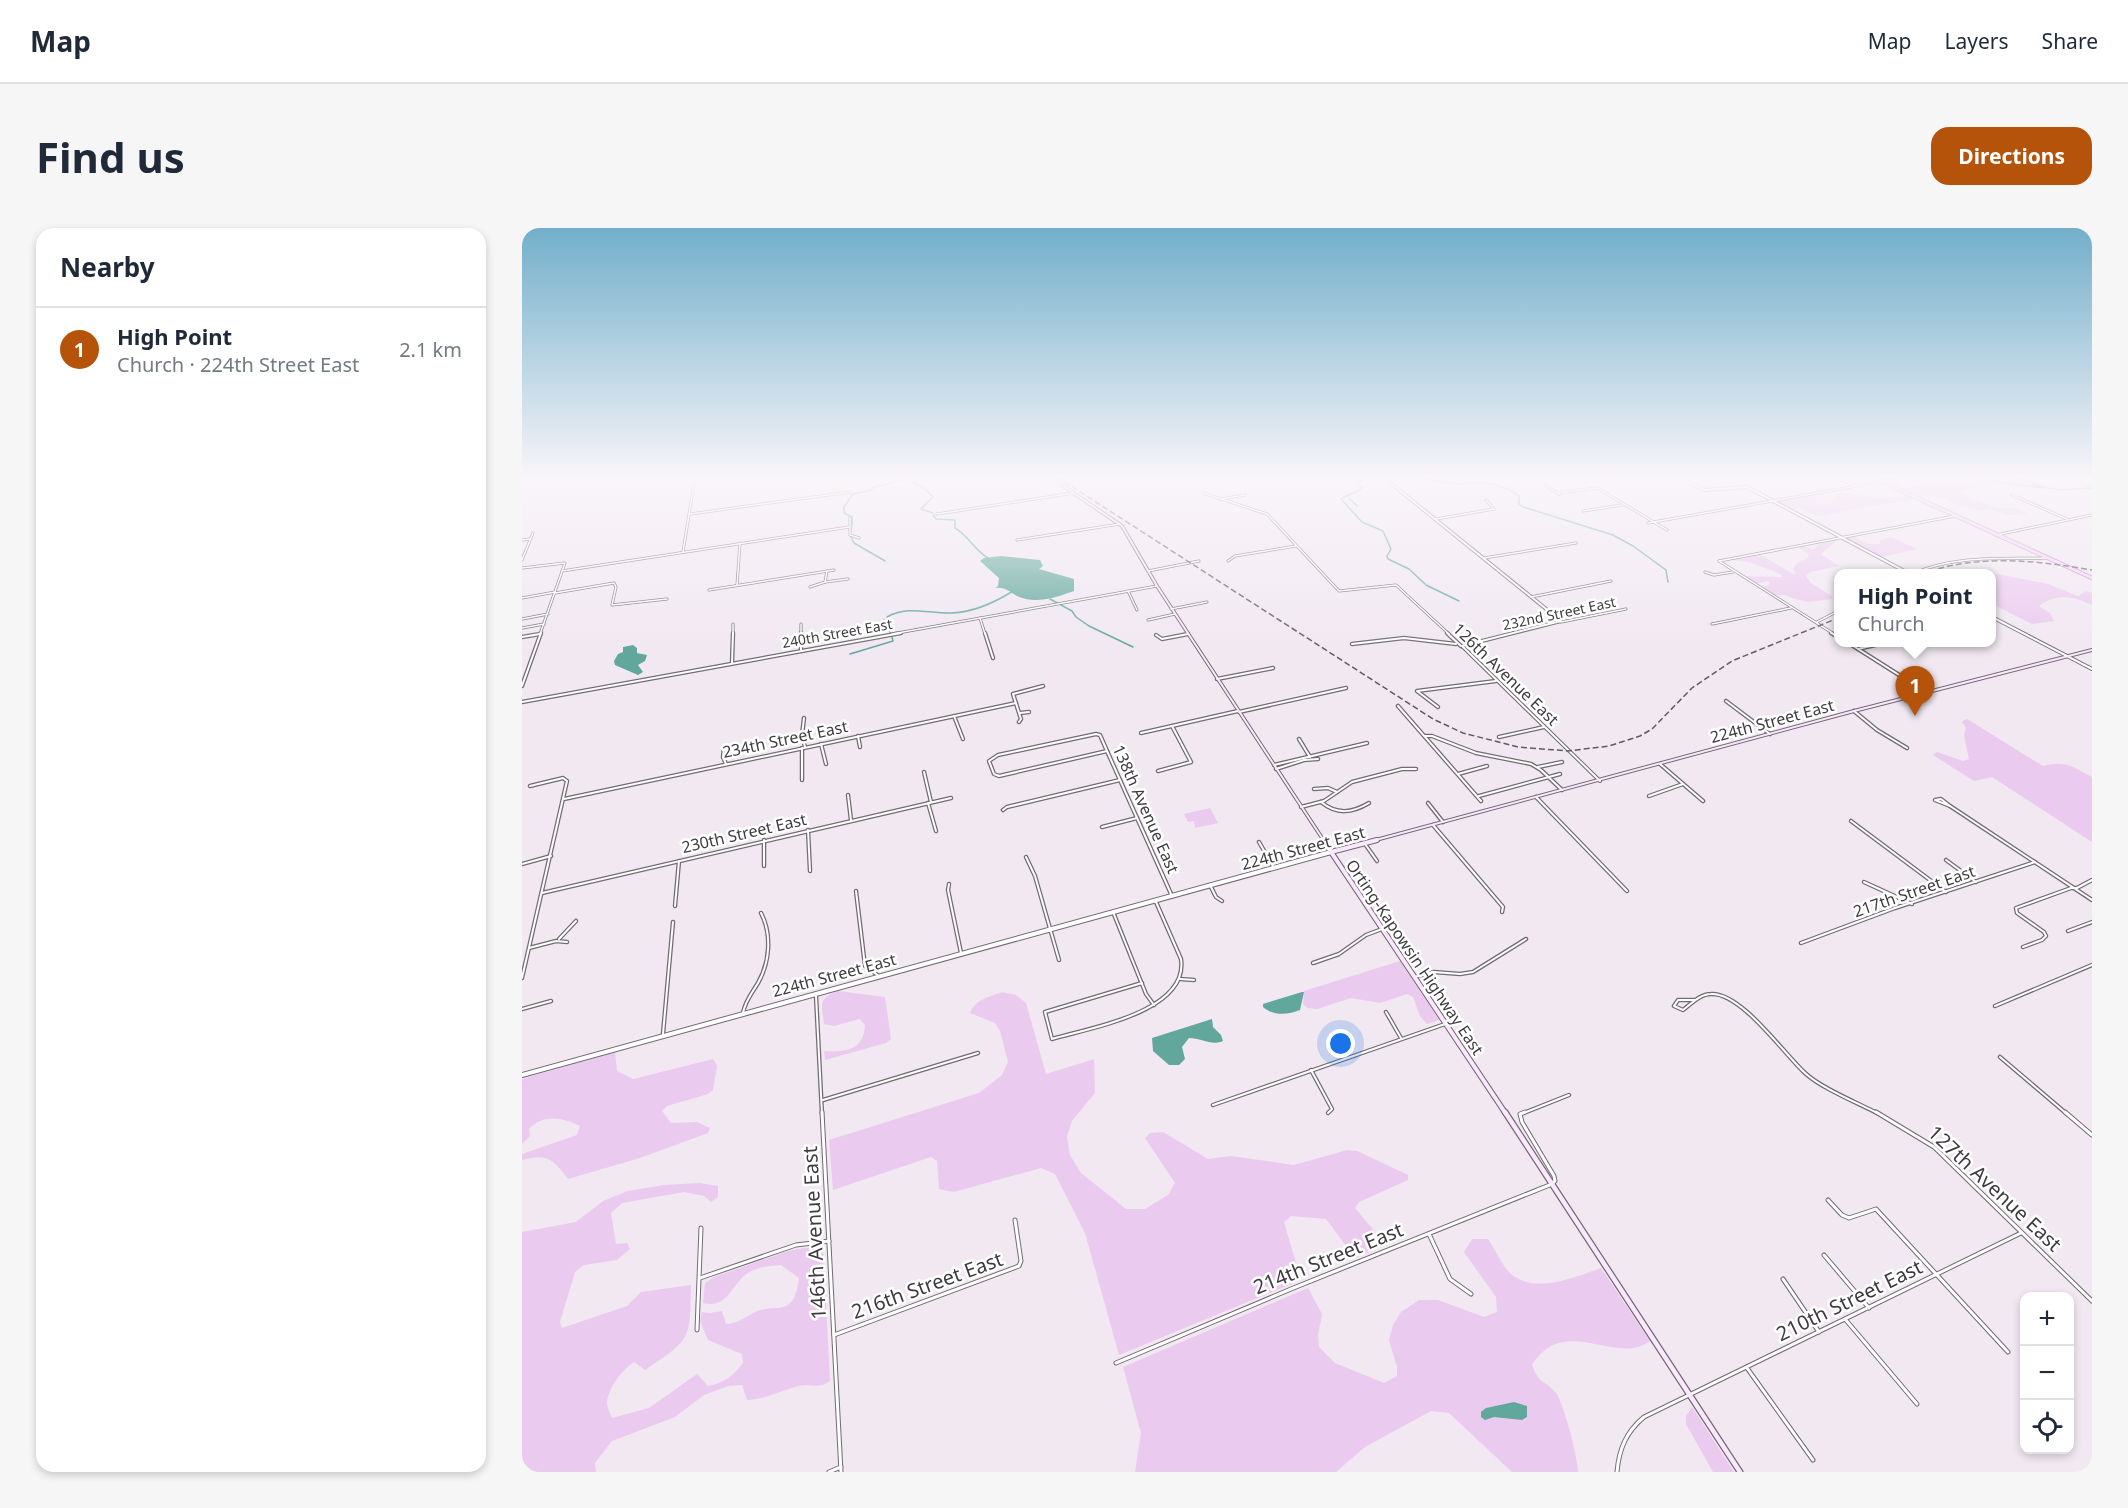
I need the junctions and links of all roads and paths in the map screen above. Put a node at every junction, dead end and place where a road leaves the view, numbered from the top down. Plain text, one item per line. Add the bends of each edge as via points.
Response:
1 (532, 535) edge
2 (686, 535) edge
3 (791, 535) edge
4 (850, 535) edge
5 (1049, 535) edge
6 (1127, 535) edge
7 (1286, 535) edge
8 (1456, 535) edge
9 (1838, 535) edge
10 (1852, 535) edge
11 (1996, 535) edge
12 (1842, 537) junction
13 (859, 538) dead end
14 (530, 539) junction
15 (522, 540) edge
16 (1017, 540) dead end
17 (740, 543) junction
18 (1576, 543) dead end
19 (1296, 546) junction
20 (683, 552) junction
21 (524, 553) edge
22 (1484, 558) junction
23 (2047, 558) junction
24 (522, 560) edge
25 (1199, 561) dead end
26 (1228, 561) dead end
27 (563, 562) joint
28 (522, 568) edge
29 (1903, 569) edge
30 (1922, 569) edge
31 (834, 570) dead end
32 (562, 571) junction
33 (827, 571) junction
34 (1148, 571) junction
35 (1706, 572) dead end
36 (1733, 572) junction
37 (2092, 578) edge
38 (848, 579) dead end
39 (1611, 581) dead end
40 (825, 582) junction
41 (737, 585) junction
42 (1156, 586) junction
43 (810, 587) dead end
44 (709, 590) dead end
45 (1128, 591) junction
46 (555, 593) junction
47 (1532, 597) junction
48 (522, 598) edge
49 (668, 599) dead end
50 (1207, 602) dead end
51 (612, 605) joint
52 (1791, 608) junction
53 (1171, 609) junction
54 (1626, 609) dead end
55 (1137, 610) dead end
56 (548, 614) junction
57 (1175, 614) junction
58 (1834, 614) edge
59 (980, 618) junction
60 (522, 619) edge
61 (1996, 619) edge
62 (1148, 620) dead end
63 (1561, 622) junction
64 (1816, 623) junction
65 (544, 624) junction
66 (733, 624) dead end
67 (801, 624) dead end
68 (1712, 624) dead end
69 (522, 628) edge
70 (540, 634) junction
71 (1156, 634) dead end
72 (1188, 634) junction
73 (1834, 634) edge
74 (1179, 636) joint
75 (522, 638) edge
76 (1352, 644) dead end
77 (1462, 646) junction
78 (1855, 647) edge
79 (1867, 647) edge
80 (1858, 649) junction
81 (801, 650) junction
82 (2092, 650) edge
83 (2068, 656) junction
84 (993, 658) dead end
85 (732, 663) junction
86 (1273, 668) dead end
87 (2092, 669) edge
88 (1218, 679) junction
89 (1496, 681) junction
90 (522, 686) edge
91 (1043, 686) dead end
92 (1346, 688) dead end
93 (1926, 692) junction
94 (1726, 701) dead end
95 (522, 702) edge
96 (1016, 703) junction
97 (1398, 706) dead end
98 (1438, 707) dead end
99 (1854, 711) junction
100 (1029, 712) dead end
101 (1239, 712) junction
102 (1020, 713) junction
103 (954, 716) junction
104 (804, 718) dead end
105 (1019, 722) dead end
106 (1172, 726) junction
107 (1544, 727) junction
108 (1141, 733) dead end
109 (1097, 734) joint
110 (1770, 734) junction
111 (858, 736) junction
112 (1425, 736) junction
113 (1499, 737) dead end
114 (963, 739) dead end
115 (1299, 739) dead end
116 (1367, 743) dead end
117 (821, 744) junction
118 (724, 747) dead end
119 (804, 747) junction
120 (860, 747) dead end
121 (1907, 748) dead end
122 (1108, 752) junction
123 (1310, 757) junction
124 (1318, 759) dead end
125 (1562, 762) dead end
126 (726, 764) junction
127 (826, 764) dead end
128 (1660, 764) junction
129 (1487, 766) dead end
130 (1275, 767) junction
131 (1537, 767) junction
132 (1416, 769) dead end
133 (1158, 771) dead end
134 (924, 772) dead end
135 (1458, 774) junction
136 (1560, 774) dead end
137 (1549, 778) junction
138 (802, 780) dead end
139 (1120, 780) junction
140 (1600, 781) junction
141 (1683, 784) junction
142 (530, 786) dead end
143 (1314, 789) dead end
144 (1562, 790) junction
145 (1337, 792) junction
146 (848, 795) dead end
147 (1477, 796) junction
148 (1649, 796) dead end
149 (1536, 797) junction
150 (951, 798) dead end
151 (563, 801) junction
152 (1481, 801) dead end
153 (1703, 801) dead end
154 (930, 802) junction
155 (1321, 802) junction
156 (1369, 803) dead end
157 (1428, 803) dead end
158 (1951, 806) dead end
159 (1301, 807) junction
160 (1004, 810) dead end
161 (1137, 818) junction
162 (851, 820) junction
163 (1851, 821) dead end
164 (1443, 822) junction
165 (1433, 825) junction
166 (1102, 827) dead end
167 (808, 830) junction
168 (936, 831) dead end
169 (764, 840) junction
170 (1259, 842) dead end
171 (1364, 843) junction
172 (1330, 852) junction
173 (551, 856) junction
174 (1026, 857) dead end
175 (680, 860) junction
176 (1946, 860) dead end
177 (1377, 861) dead end
178 (2035, 862) junction
179 (522, 864) edge
180 (764, 866) dead end
181 (1274, 868) junction
182 (810, 871) dead end
183 (2092, 880) edge
184 (1864, 882) dead end
185 (1977, 882) junction
186 (949, 884) dead end
187 (1210, 885) junction
188 (2077, 888) junction
189 (856, 891) dead end
190 (1627, 891) dead end
191 (1946, 892) junction
192 (542, 893) junction
193 (1172, 896) junction
194 (2092, 900) edge
195 (1155, 901) junction
196 (1222, 901) dead end
197 (1912, 904) junction
198 (675, 906) dead end
199 (1113, 912) junction
200 (1502, 912) dead end
201 (761, 913) dead end
202 (576, 921) dead end
203 (672, 922) dead end
204 (2092, 922) edge
205 (1049, 929) junction
206 (1382, 929) junction
207 (2068, 931) dead end
208 (1526, 939) dead end
209 (1801, 943) dead end
210 (2023, 946) dead end
211 (529, 948) junction
212 (961, 953) junction
213 (1059, 960) dead end
214 (1313, 963) dead end
215 (2092, 965) edge
216 (879, 976) junction
217 (1414, 977) junction
218 (522, 978) edge
219 (1180, 979) junction
220 (1194, 980) dead end
221 (1142, 983) junction
222 (816, 993) junction
223 (1695, 1000) junction
224 (551, 1001) dead end
225 (1155, 1006) junction
226 (1995, 1006) dead end
227 (522, 1010) edge
228 (1386, 1012) dead end
229 (742, 1013) junction
230 (1445, 1023) junction
231 (663, 1034) junction
232 (1401, 1038) junction
233 (978, 1053) dead end
234 (2000, 1057) dead end
235 (1311, 1070) junction
236 (522, 1075) edge
237 (1569, 1095) dead end
238 (822, 1100) junction
239 (1213, 1105) dead end
240 (1328, 1113) dead end
241 (2092, 1135) edge
242 (1552, 1184) junction
243 (1828, 1200) dead end
244 (1015, 1220) dead end
245 (701, 1228) dead end
246 (2021, 1233) junction
247 (1429, 1234) junction
248 (829, 1241) junction
249 (1824, 1255) dead end
250 (1935, 1275) junction
251 (700, 1278) junction
252 (1783, 1279) dead end
253 (1471, 1294) dead end
254 (2092, 1301) edge
255 (1869, 1308) junction
256 (1845, 1319) junction
257 (697, 1330) dead end
258 (1820, 1332) junction
259 (834, 1335) junction
260 (2008, 1352) dead end
261 (1116, 1363) dead end
262 (1747, 1368) junction
263 (1691, 1395) junction
264 (1917, 1404) dead end
265 (1813, 1460) dead end
266 (841, 1469) edge
267 (829, 1472) edge
268 (1617, 1472) edge
269 (1740, 1472) edge

1 - 14 street
2 - 20 street
3 - 17 street
4 - 13 street
5 - 16 street
6 - 34 main road, Orting-Kapowsin Highway East
7 - 19 street
8 - 22 street
9 - 12 street
10 - 12 street
11 - 23 main road
12 - 29 street
12 - 36 street via 1719,561
14 - 15 street
14 - 21 street
17 - 20 street
17 - 41 street
18 - 22 street
19 - 26 street via 1235,556
19 - 77 street, 126th Avenue East via 1342,592 1394,584
20 - 32 street
21 - 24 street
22 - 47 street
23 - 30 street via 1961,560
23 - 37 main road
25 - 34 street
27 - 28 street
27 - 32 street
31 - 33 street
32 - 46 street
33 - 40 street
33 - 41 street
34 - 42 main road, Orting-Kapowsin Highway East
35 - 36 street
36 - 52 street
38 - 40 street
39 - 47 street
40 - 43 street
41 - 44 street
42 - 45 street, 240th Street East
42 - 53 main road, Orting-Kapowsin Highway East
45 - 55 street
45 - 59 street, 240th Street East
46 - 48 street
46 - 51 street via 615,584
46 - 56 street
47 - 63 street
49 - 51 street
50 - 53 street
52 - 64 street
52 - 68 street
53 - 57 main road, Orting-Kapowsin Highway East
54 - 63 street, 232nd Street East
56 - 60 street
56 - 65 street
57 - 62 street
57 - 72 main road, Orting-Kapowsin Highway East
58 - 64 street
59 - 81 street, 240th Street East
59 - 84 street
61 - 83 street
63 - 77 street, 232nd Street East
64 - 73 street
65 - 69 street
65 - 70 street
66 - 85 street
67 - 81 street
70 - 75 street
70 - 90 street
71 - 74 street via 1162,639
72 - 74 street
72 - 88 main road, Orting-Kapowsin Highway East
76 - 77 street via 1421,640
77 - 89 street, 126th Avenue East
78 - 80 street
79 - 80 street
80 - 93 street
81 - 85 street, 240th Street East
82 - 83 main road, 224th Street East
83 - 87 street
83 - 93 main road, 224th Street East
85 - 95 street, 240th Street East
86 - 88 street
88 - 101 main road, Orting-Kapowsin Highway East
89 - 98 street via 1418,691
89 - 107 street, 126th Avenue East
91 - 96 street via 1014,693
92 - 101 street
93 - 99 main road, 224th Street East
94 - 110 street
96 - 102 street
96 - 103 street, 234th Street East
97 - 112 street
99 - 110 main road, 224th Street East
99 - 121 street
100 - 102 street
101 - 106 street
101 - 130 main road, Orting-Kapowsin Highway East
102 - 105 street
103 - 111 street, 234th Street East
103 - 114 street
104 - 119 street
106 - 108 street
106 - 133 street via 1190,763
107 - 113 street
107 - 140 street, 126th Avenue East
109 - 122 street, 138th Avenue East
109 - 122 street via 989,761 997,776
110 - 128 main road, 224th Street East
111 - 117 street, 234th Street East
111 - 120 street
112 - 131 street
112 - 135 street
115 - 123 street
116 - 123 street
117 - 119 street, 234th Street East
117 - 127 street
118 - 126 street
119 - 126 street, 234th Street East
119 - 138 street
122 - 139 street, 138th Avenue East
123 - 130 street
124 - 130 street
125 - 131 street
126 - 151 street, 234th Street East
128 - 140 main road, 224th Street East
128 - 141 street
129 - 135 street
130 - 159 main road, Orting-Kapowsin Highway East
131 - 137 street
132 - 145 street via 1352,782
134 - 154 street
135 - 147 street
136 - 137 street
137 - 144 street
137 - 147 street
139 - 160 street
139 - 161 street, 138th Avenue East
140 - 144 main road, 224th Street East
141 - 148 street
141 - 153 street
142 - 151 street via 567,779
143 - 145 street
144 - 149 main road, 224th Street East
145 - 155 street
146 - 162 street
147 - 152 street
149 - 164 main road, 224th Street East
149 - 190 street
150 - 154 street, 230th Street East
151 - 173 street
154 - 162 street, 230th Street East
154 - 168 street
155 - 156 street via 1331,810 1348,813
155 - 159 street
157 - 164 street
158 - 178 street
159 - 172 main road, Orting-Kapowsin Highway East
161 - 166 street
161 - 193 street, 138th Avenue East
162 - 167 street, 230th Street East
163 - 191 street
164 - 165 main road, 224th Street East
165 - 171 main road, 224th Street East
165 - 200 street via 1503,907
167 - 169 street, 230th Street East
167 - 182 street
169 - 175 street, 230th Street East
169 - 180 street
170 - 181 street
171 - 172 main road, 224th Street East
171 - 177 street
172 - 181 street, 224th Street East
172 - 206 main road, Orting-Kapowsin Highway East
173 - 179 street
173 - 192 street
174 - 205 street
175 - 192 street, 230th Street East
175 - 198 street
176 - 185 street
178 - 185 street, 217th Street East
178 - 188 street
181 - 187 street, 224th Street East
183 - 188 street
184 - 197 street
185 - 191 street, 217th Street East
186 - 212 street
187 - 193 street, 224th Street East
187 - 196 street
188 - 194 street
188 - 210 street via 2015,910 2046,936
189 - 216 street via 865,966
191 - 197 street, 217th Street East
192 - 211 street
193 - 195 street, 224th Street East
195 - 199 street, 224th Street East
195 - 219 street via 1180,958
197 - 209 street, 217th Street East
199 - 205 street, 224th Street East
199 - 221 street
201 - 229 street via 767,927 766,960
202 - 211 street via 565,939
203 - 231 street
204 - 207 street
205 - 212 street, 224th Street East
205 - 213 street
206 - 214 street via 1366,935 1340,954
206 - 217 main road, Orting-Kapowsin Highway East
208 - 217 street via 1473,972 1434,972
211 - 218 street
212 - 216 street, 224th Street East
215 - 226 street
216 - 222 street, 224th Street East
217 - 230 main road, Orting-Kapowsin Highway East
219 - 220 street
219 - 225 street
221 - 225 street
221 - 225 street via 1045,1012 1052,1039
222 - 229 street, 224th Street East
222 - 238 street, 146th Avenue East
223 - 223 street, 127th Avenue East via 1678,1000 1674,1006 1681,1011
223 - 246 street, 127th Avenue East via 1704,994 1716,994 1742,1008 1808,1076 1934,1147
224 - 227 street
228 - 232 street
229 - 231 street, 224th Street East
230 - 232 street
230 - 242 main road, Orting-Kapowsin Highway East
231 - 236 street, 224th Street East
232 - 235 street
233 - 238 street
234 - 241 street
235 - 239 street
235 - 240 street via 1332,1108
237 - 242 street via 1520,1114 1554,1176
238 - 248 street, 146th Avenue East
242 - 247 street, 214th Street East
242 - 263 main road, Orting-Kapowsin Highway East
243 - 250 street via 1840,1214 1850,1218 1876,1209
244 - 259 street, 216th Street East via 1019,1266
245 - 251 street
246 - 250 street, 210th Street East
246 - 254 street, 127th Avenue East
247 - 253 street via 1450,1279
247 - 261 street, 214th Street East
248 - 251 street via 796,1245
248 - 259 street, 146th Avenue East
249 - 255 street
250 - 255 street, 210th Street East
250 - 260 street
251 - 257 street
252 - 258 street
255 - 256 street, 210th Street East
256 - 258 street, 210th Street East
256 - 264 street
258 - 262 street, 210th Street East
259 - 266 street, 146th Avenue East
262 - 263 street, 210th Street East
262 - 265 street
263 - 268 street, 210th Street East via 1648,1414 1630,1427 1620,1448
263 - 269 main road, Orting-Kapowsin Highway East
266 - 267 street

